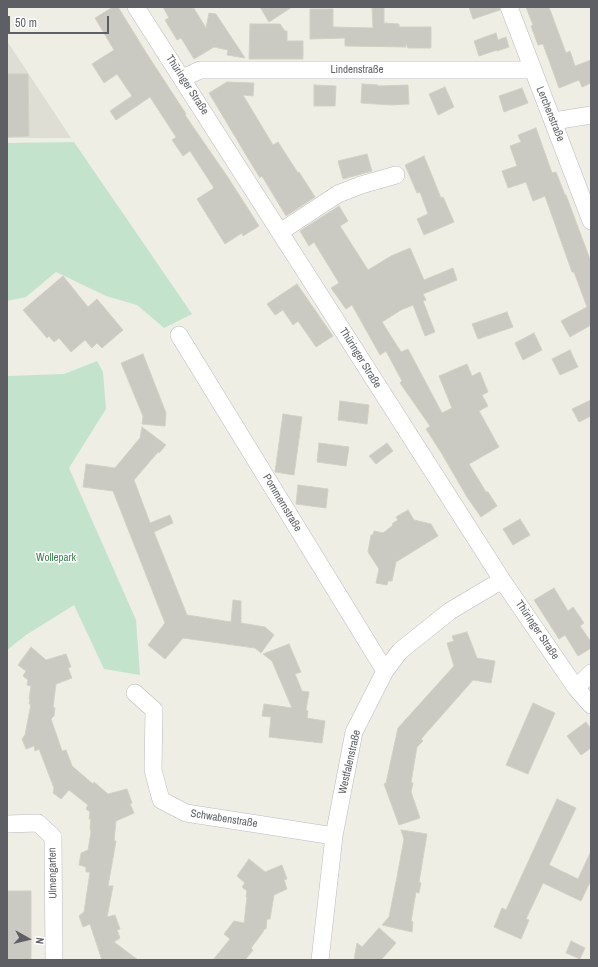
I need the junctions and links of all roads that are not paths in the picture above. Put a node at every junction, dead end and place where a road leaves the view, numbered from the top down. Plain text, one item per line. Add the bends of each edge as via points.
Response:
1 (136, 7) edge
2 (510, 7) edge
3 (533, 70) junction
4 (183, 78) junction
5 (591, 115) edge
6 (554, 121) junction
7 (396, 175) dead end
8 (591, 221) edge
9 (280, 232) junction
10 (180, 336) dead end
11 (502, 580) junction
12 (385, 672) junction
13 (591, 673) edge
14 (576, 688) junction
15 (135, 693) dead end
16 (591, 705) edge
17 (7, 824) edge
18 (334, 836) junction
19 (54, 960) edge
20 (320, 960) edge

1 - 4 street, Thüringer Straße
2 - 3 street, Lerchenstraße
3 - 4 street, Lindenstraße via 200,70
3 - 6 street, Lerchenstraße
4 - 9 street, Thüringer Straße
5 - 6 street
6 - 8 street, Lerchenstraße
7 - 9 street via 338,194
9 - 11 street, Thüringer Straße
10 - 12 street, Pommernstraße
11 - 12 street, Westfalenstraße via 450,611 400,651
11 - 14 street, Thüringer Straße
12 - 18 street, Westfalenstraße via 354,732
13 - 14 street
14 - 16 street, Thüringer Straße
15 - 18 street, Schwabenstraße via 154,710 153,770 161,800 186,813
17 - 19 street, Ulmengarten via 38,823 53,837
18 - 20 street, Westfalenstraße

